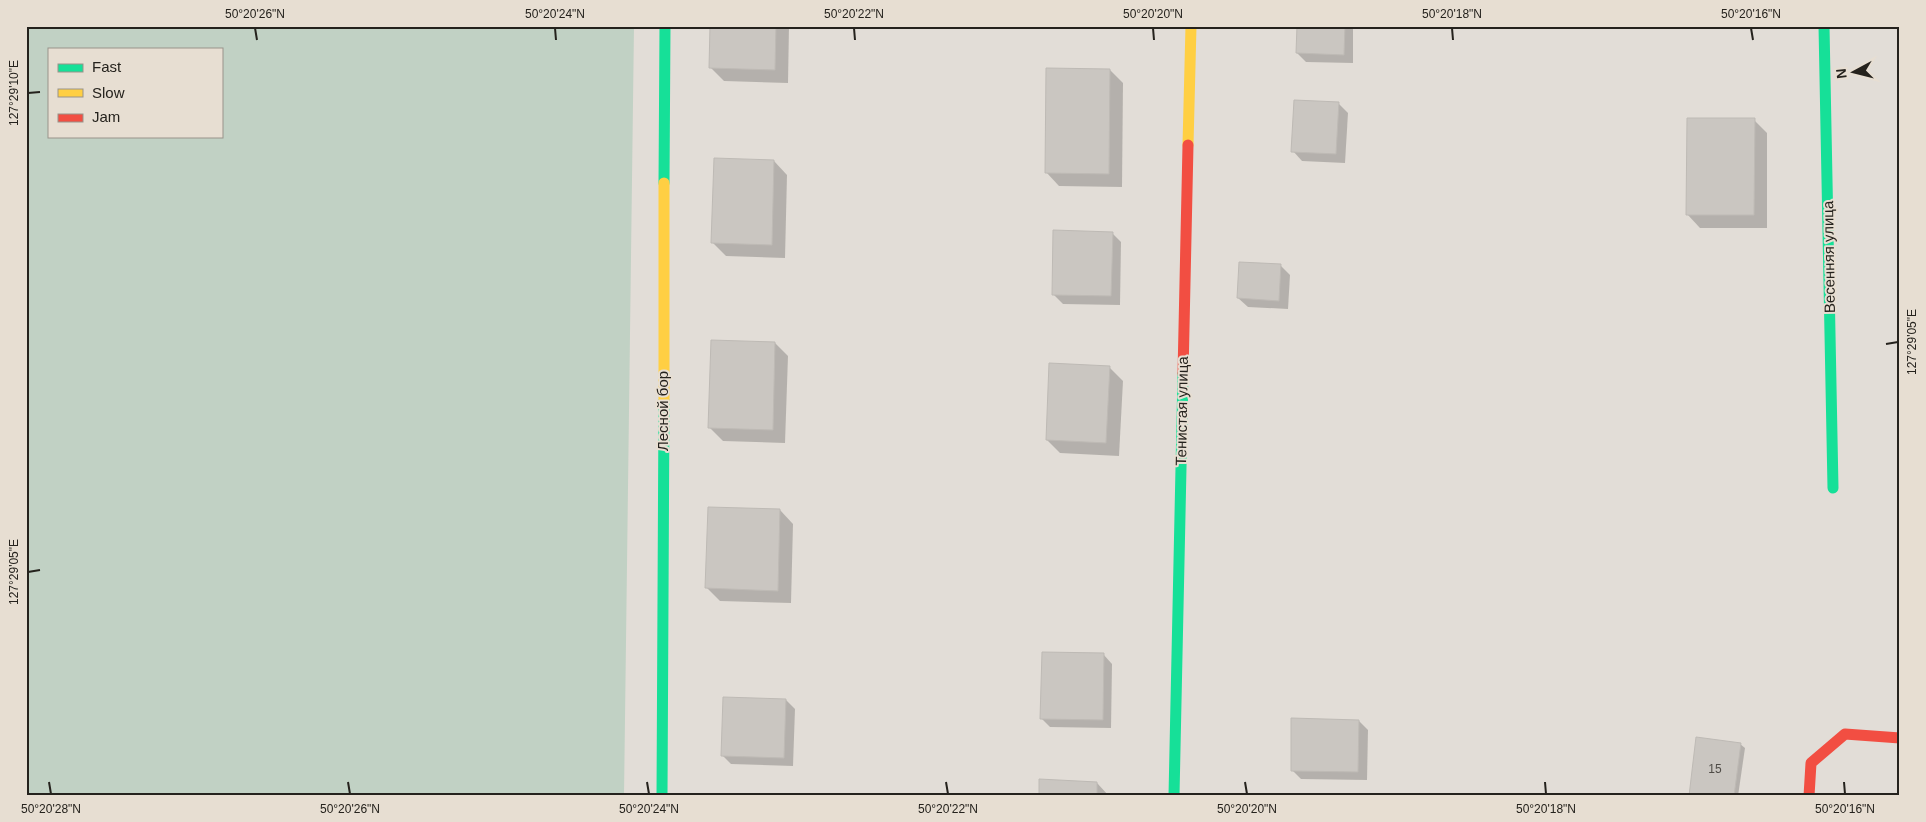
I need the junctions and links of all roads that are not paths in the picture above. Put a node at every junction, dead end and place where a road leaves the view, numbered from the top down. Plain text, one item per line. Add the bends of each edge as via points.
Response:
1 (665, 26) edge
2 (1191, 26) edge
3 (1824, 26) edge
4 (1833, 488) dead end
5 (1900, 738) edge
6 (662, 796) edge
7 (1174, 796) edge
8 (1809, 796) edge

1 - 6 street, Лесной бор
2 - 7 street, Тенистая улица
3 - 4 street, Весенняя улица
5 - 8 street via 1845,734 1811,763

